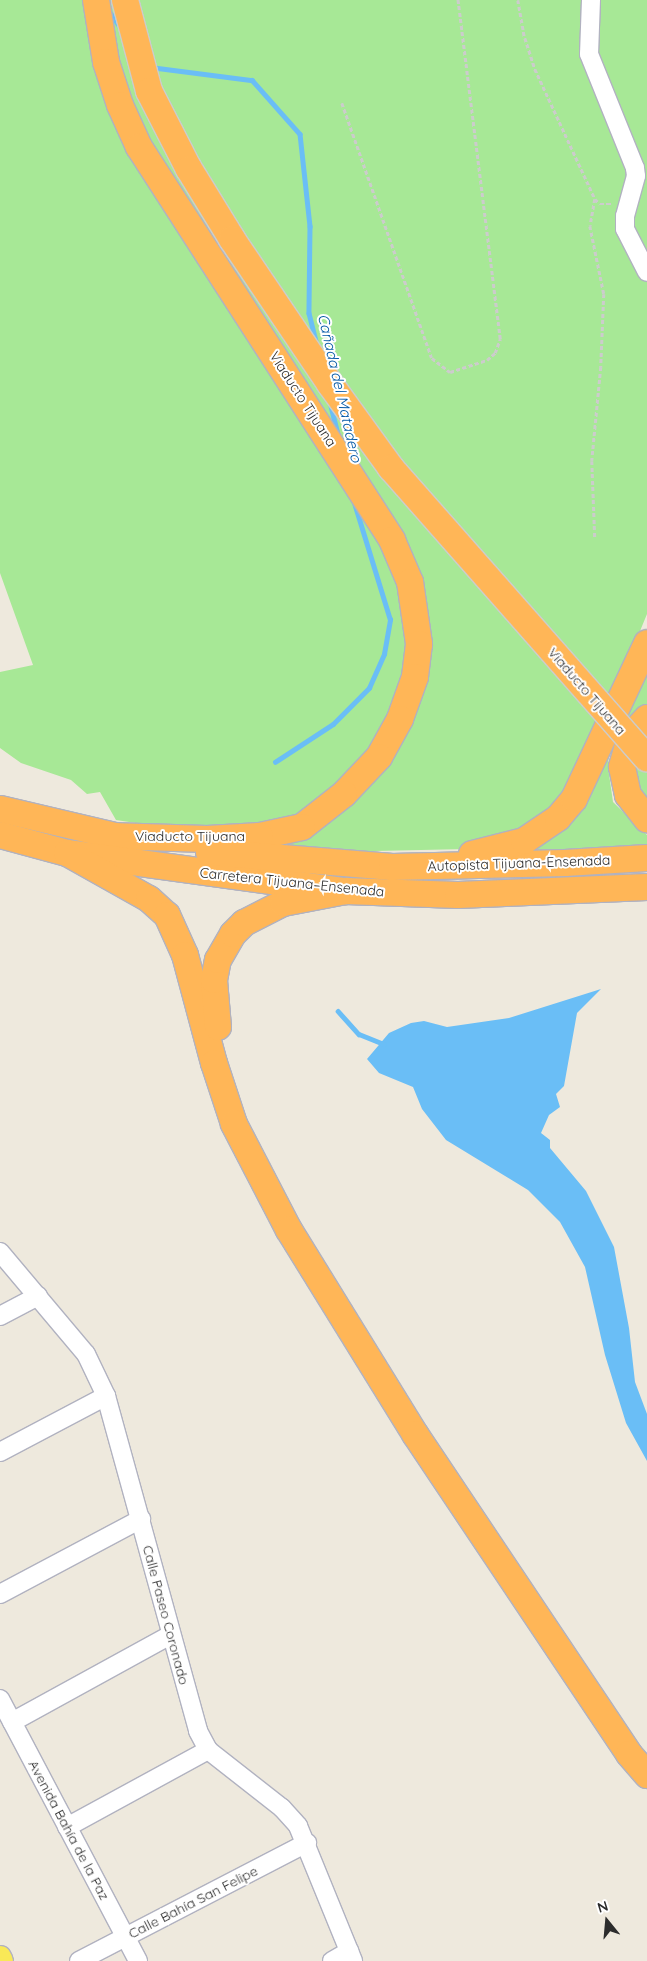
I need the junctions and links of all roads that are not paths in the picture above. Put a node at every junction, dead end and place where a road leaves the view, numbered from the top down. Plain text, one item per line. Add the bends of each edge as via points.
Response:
1 (96, 0) edge
2 (125, 0) edge
3 (591, 0) edge
4 (647, 272) edge
5 (647, 643) edge
6 (647, 718) edge
7 (647, 758) edge
8 (0, 809) edge
9 (647, 818) edge
10 (0, 835) edge
11 (110, 836) junction
12 (67, 853) junction
13 (647, 858) edge
14 (392, 867) junction
15 (647, 887) edge
16 (346, 891) junction
17 (0, 1252) edge
18 (38, 1296) junction
19 (0, 1316) edge
20 (106, 1396) junction
21 (0, 1452) edge
22 (141, 1519) junction
23 (0, 1594) edge
24 (170, 1635) junction
25 (0, 1699) edge
26 (12, 1722) junction
27 (208, 1750) junction
28 (647, 1757) edge
29 (647, 1774) edge
30 (68, 1827) junction
31 (306, 1843) junction
32 (126, 1937) junction
33 (351, 1956) edge
34 (0, 1957) edge
35 (2, 1961) edge
36 (79, 1961) edge
37 (138, 1961) edge
38 (332, 1961) edge

1 - 11 highway, Viaducto Tijuana via 106,62 120,105 139,146 392,540 410,582 419,644 415,677 400,720 379,756 344,794 302,828 260,836 207,839
2 - 7 highway, Viaducto Tijuana, bridge via 149,91 185,161 232,239 330,384 391,468
3 - 4 street via 589,54 635,168 625,229
5 - 14 highway via 589,772 574,799 558,818 524,840 506,847
6 - 9 highway via 631,735 622,768 628,795
8 - 11 highway, Carretera Tijuana–Ensenada
10 - 12 highway, Carretera Tijuana–Ensenada
11 - 14 highway, Carretera Tijuana–Ensenada via 210,852
12 - 16 highway, Carretera Tijuana–Ensenada
12 - 29 highway via 149,899 167,915 185,955 234,1124 289,1230 431,1459 629,1754
13 - 14 highway, Autopista Tijuana-Ensenada
15 - 16 highway, Carretera Tijuana–Ensenada via 458,896
16 - 28 highway via 283,903 244,923 225,944 214,980 214,1000 220,1042 239,1099 334,1279 561,1635
17 - 18 street, Calle Paseo Coronado
18 - 19 street
18 - 20 street, Calle Paseo Coronado via 86,1354
20 - 21 street
20 - 22 street, Calle Paseo Coronado
22 - 23 street
22 - 24 street, Calle Paseo Coronado
24 - 26 street
24 - 27 street, Calle Paseo Coronado via 198,1731
25 - 26 street, Avenida Bahía de la Paz
26 - 30 street, Avenida Bahía de la Paz
27 - 30 street
27 - 31 street, Calle Paseo Coronado via 282,1808 298,1826
30 - 32 street, Avenida Bahía de la Paz
31 - 32 street, Calle Bahía San Felipe
31 - 33 street, Calle Paseo Coronado
32 - 36 street, Calle Bahía San Felipe
32 - 37 street, Avenida Bahía de la Paz
33 - 38 street
34 - 35 main road

